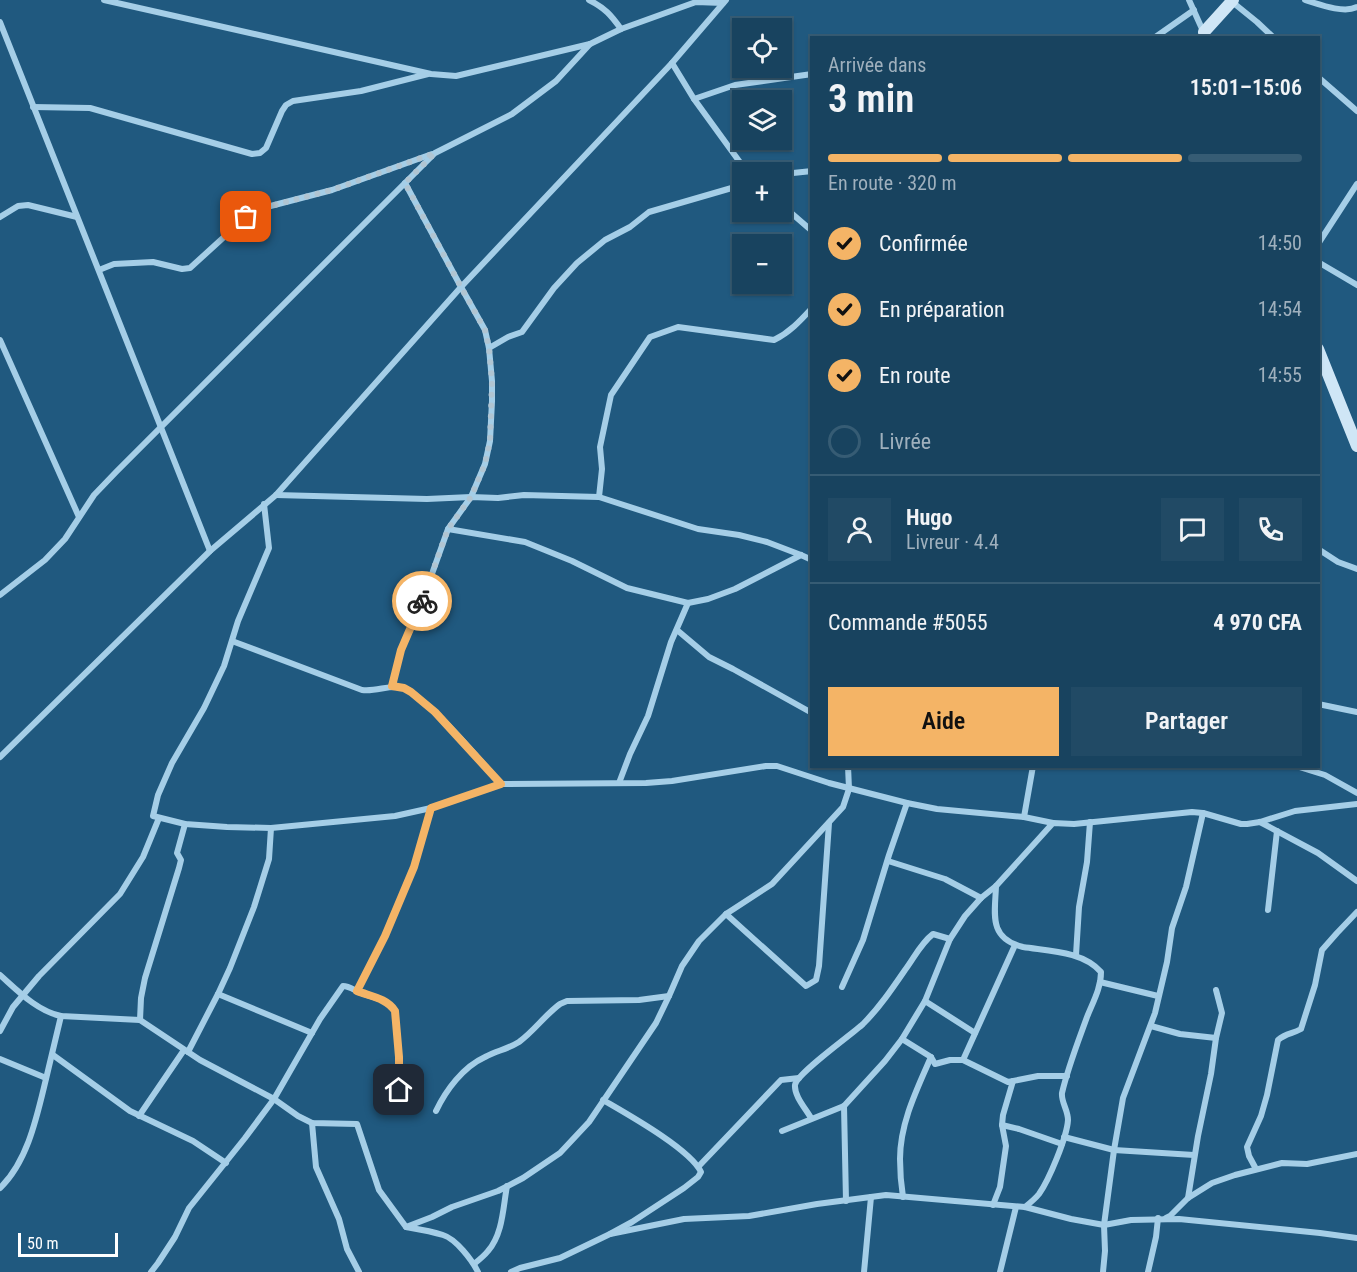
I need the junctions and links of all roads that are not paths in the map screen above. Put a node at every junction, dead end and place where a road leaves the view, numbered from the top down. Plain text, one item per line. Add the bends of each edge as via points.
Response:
1 (104, 0) edge
2 (589, 0) edge
3 (1189, 0) edge
4 (1305, 0) edge
5 (1232, 1) edge
6 (725, 2) edge
7 (1194, 10) junction
8 (1355, 10) edge
9 (0, 22) edge
10 (621, 29) junction
11 (1204, 35) edge
12 (1157, 36) edge
13 (1272, 36) edge
14 (590, 44) junction
15 (672, 63) junction
16 (431, 74) junction
17 (810, 74) edge
18 (1320, 79) edge
19 (694, 99) junction
20 (33, 107) junction
21 (1357, 111) edge
22 (435, 153) junction
23 (740, 162) edge
24 (810, 171) edge
25 (792, 173) edge
26 (405, 183) junction
27 (1357, 184) edge
28 (732, 188) edge
29 (792, 214) edge
30 (0, 217) edge
31 (77, 217) junction
32 (810, 229) edge
33 (1320, 241) edge
34 (1320, 263) edge
35 (99, 270) junction
36 (1357, 285) edge
37 (461, 287) junction
38 (810, 310) edge
39 (0, 340) edge
40 (2, 348) edge
41 (489, 348) junction
42 (1320, 354) edge
43 (160, 426) junction
44 (1357, 446) edge
45 (276, 495) junction
46 (471, 497) junction
47 (599, 497) junction
48 (264, 504) junction
49 (78, 517) junction
50 (448, 529) junction
51 (1320, 550) edge
52 (210, 551) junction
53 (801, 555) junction
54 (810, 559) edge
55 (1357, 569) edge
56 (0, 595) edge
57 (688, 603) junction
58 (677, 630) junction
59 (232, 641) junction
60 (392, 686) junction
61 (1320, 704) edge
62 (810, 712) edge
63 (1357, 712) edge
64 (0, 757) edge
65 (848, 768) edge
66 (1033, 768) edge
67 (1302, 768) edge
68 (619, 783) junction
69 (501, 784) junction
70 (849, 789) junction
71 (1357, 793) edge
72 (907, 803) junction
73 (1357, 804) edge
74 (431, 808) junction
75 (1203, 813) junction
76 (1024, 816) junction
77 (159, 818) junction
78 (1090, 822) junction
79 (1260, 822) junction
80 (830, 823) junction
81 (1053, 823) junction
82 (185, 824) junction
83 (271, 828) junction
84 (1277, 831) junction
85 (888, 861) junction
86 (1357, 881) edge
87 (996, 886) junction
88 (981, 898) junction
89 (1268, 910) dead end
90 (1357, 912) edge
91 (726, 914) junction
92 (950, 939) junction
93 (1015, 945) junction
94 (1076, 955) junction
95 (0, 975) edge
96 (1100, 982) junction
97 (842, 987) dead end
98 (1216, 990) dead end
99 (357, 991) junction
100 (23, 994) junction
101 (218, 994) junction
102 (669, 996) junction
103 (1158, 996) junction
104 (925, 1000) junction
105 (61, 1016) junction
106 (140, 1020) junction
107 (1150, 1026) junction
108 (0, 1031) edge
109 (312, 1033) junction
110 (975, 1033) junction
111 (1216, 1038) junction
112 (902, 1039) junction
113 (186, 1051) junction
114 (53, 1055) junction
115 (931, 1057) junction
116 (0, 1059) edge
117 (963, 1060) junction
118 (1067, 1076) junction
119 (46, 1078) junction
120 (799, 1078) junction
121 (1012, 1082) junction
122 (274, 1099) junction
123 (603, 1100) junction
124 (844, 1106) junction
125 (400, 1107) dead end
126 (436, 1111) dead end
127 (139, 1116) junction
128 (811, 1118) junction
129 (312, 1123) junction
130 (1002, 1125) junction
131 (782, 1131) dead end
132 (1063, 1141) junction
133 (1114, 1150) junction
134 (1194, 1155) junction
135 (1357, 1155) edge
136 (226, 1163) junction
137 (699, 1166) junction
138 (1256, 1169) junction
139 (507, 1186) junction
140 (0, 1188) edge
141 (871, 1197) junction
142 (903, 1197) junction
143 (1188, 1198) junction
144 (846, 1201) junction
145 (993, 1205) junction
146 (1016, 1207) junction
147 (1025, 1208) junction
148 (1162, 1218) junction
149 (1104, 1225) junction
150 (405, 1227) junction
151 (610, 1234) junction
152 (1357, 1238) edge
153 (474, 1264) junction
154 (151, 1272) edge
155 (359, 1272) edge
156 (478, 1272) edge
157 (511, 1272) edge
158 (864, 1272) edge
159 (1000, 1272) edge
160 (1103, 1272) edge
161 (1148, 1272) edge

1 - 16 street
2 - 10 street via 609,12
3 - 7 street
4 - 8 street
5 - 11 street
5 - 13 street
6 - 10 street via 696,2
6 - 15 street
7 - 11 street
7 - 12 street
9 - 20 street
10 - 14 street
14 - 16 street via 456,76
14 - 22 street via 556,81 512,114
15 - 19 street
15 - 37 street
16 - 20 street via 286,105 266,148 252,154 90,108
17 - 19 street via 735,85
18 - 21 street
19 - 23 street
20 - 31 street
22 - 26 street
22 - 35 street via 332,190 259,209 190,268 153,262 114,264
24 - 25 street
26 - 37 street
26 - 43 street
27 - 33 street
28 - 41 street via 649,212 604,240 577,262 522,332
29 - 32 street
30 - 31 street via 18,206 28,205
31 - 35 street
34 - 36 street
35 - 43 street
37 - 41 street via 485,330
37 - 45 street
38 - 47 street via 795,326 774,339 678,327 650,338 611,396 600,447
39 - 40 street
40 - 49 street
41 - 46 street via 490,441
42 - 44 street
43 - 49 street
43 - 52 street
45 - 46 street
45 - 48 street
46 - 47 street
46 - 50 street
47 - 53 street via 698,530 739,535
48 - 52 street
48 - 59 street via 269,549
49 - 56 street via 65,539 45,560
50 - 57 street via 525,542 627,588
50 - 60 street via 401,650
51 - 55 street
52 - 64 street
53 - 54 street
53 - 57 street via 735,589
57 - 58 street
58 - 62 street via 709,657
58 - 68 street via 652,706
59 - 60 street via 362,690
59 - 77 street via 204,708 164,780 153,816
60 - 69 street via 411,692 435,712
61 - 63 street
65 - 70 street
66 - 76 street
67 - 71 street
68 - 69 street
68 - 70 street via 672,781 777,766
69 - 74 street
70 - 72 street
70 - 80 street via 843,807
72 - 76 street
72 - 85 street
73 - 79 street via 1295,811
74 - 83 street via 395,816
74 - 99 street via 414,867
75 - 78 street
75 - 79 street via 1241,824
75 - 103 street
76 - 81 street
77 - 82 street
77 - 100 street via 143,857 120,894
78 - 81 street
78 - 94 street
79 - 84 street
80 - 91 street via 772,884
80 - 91 street via 816,980 806,986
81 - 87 street
82 - 83 street
82 - 106 street via 177,853 181,861 145,978
83 - 101 street via 269,859 254,907
84 - 86 street via 1318,853
84 - 89 street
85 - 88 street via 945,879
85 - 97 street via 863,940
87 - 88 street
87 - 93 street via 995,925
88 - 92 street
90 - 138 street via 1322,950 1301,1029 1278,1040 1261,1116 1247,1147
91 - 102 street via 693,950
92 - 104 street
92 - 120 street via 933,934 925,940 876,1011
93 - 94 street
93 - 110 street
94 - 96 street via 1101,972
95 - 100 street
96 - 103 street
96 - 118 street
98 - 111 street via 1222,1013
99 - 109 street via 343,986
99 - 125 street via 381,1000 395,1011
100 - 105 street via 45,1011
100 - 108 street
101 - 109 street
101 - 113 street
102 - 123 street via 656,1023
102 - 126 street via 560,1004 521,1040 467,1070 444,1095
103 - 107 street
104 - 110 street
104 - 112 street
105 - 106 street
105 - 114 street
106 - 113 street
107 - 111 street
107 - 133 street via 1123,1098
109 - 122 street
110 - 117 street
111 - 134 street
112 - 115 street
112 - 124 street
113 - 122 street
113 - 127 street
114 - 119 street
114 - 127 street
115 - 117 street via 935,1064
115 - 142 street via 911,1100 901,1143
116 - 119 street
117 - 121 street
118 - 121 street via 1038,1076
118 - 132 street via 1061,1096 1068,1117
119 - 140 street via 23,1156
120 - 128 street via 795,1085 798,1097
120 - 137 street via 781,1080
121 - 130 street
122 - 129 street
122 - 136 street
123 - 137 street via 663,1137
123 - 139 street via 560,1153
124 - 128 street
124 - 144 street
127 - 136 street via 193,1141
128 - 131 street
129 - 150 street via 357,1124 379,1190
129 - 155 street via 316,1167
130 - 132 street
130 - 145 street via 1006,1146
132 - 133 street
132 - 147 street via 1050,1177
133 - 134 street
133 - 149 street
134 - 143 street
135 - 138 street
136 - 154 street via 189,1208
137 - 151 street via 702,1172 692,1182
138 - 143 street via 1212,1183
139 - 150 street
139 - 153 street via 496,1238
141 - 142 street
141 - 144 street
141 - 158 street
142 - 145 street
143 - 148 street via 1170,1216
144 - 151 street via 748,1216 684,1219
145 - 146 street
146 - 147 street
146 - 159 street
147 - 149 street
148 - 149 street
148 - 152 street
148 - 161 street
149 - 160 street
150 - 153 street via 448,1237
151 - 157 street via 560,1258
153 - 156 street

